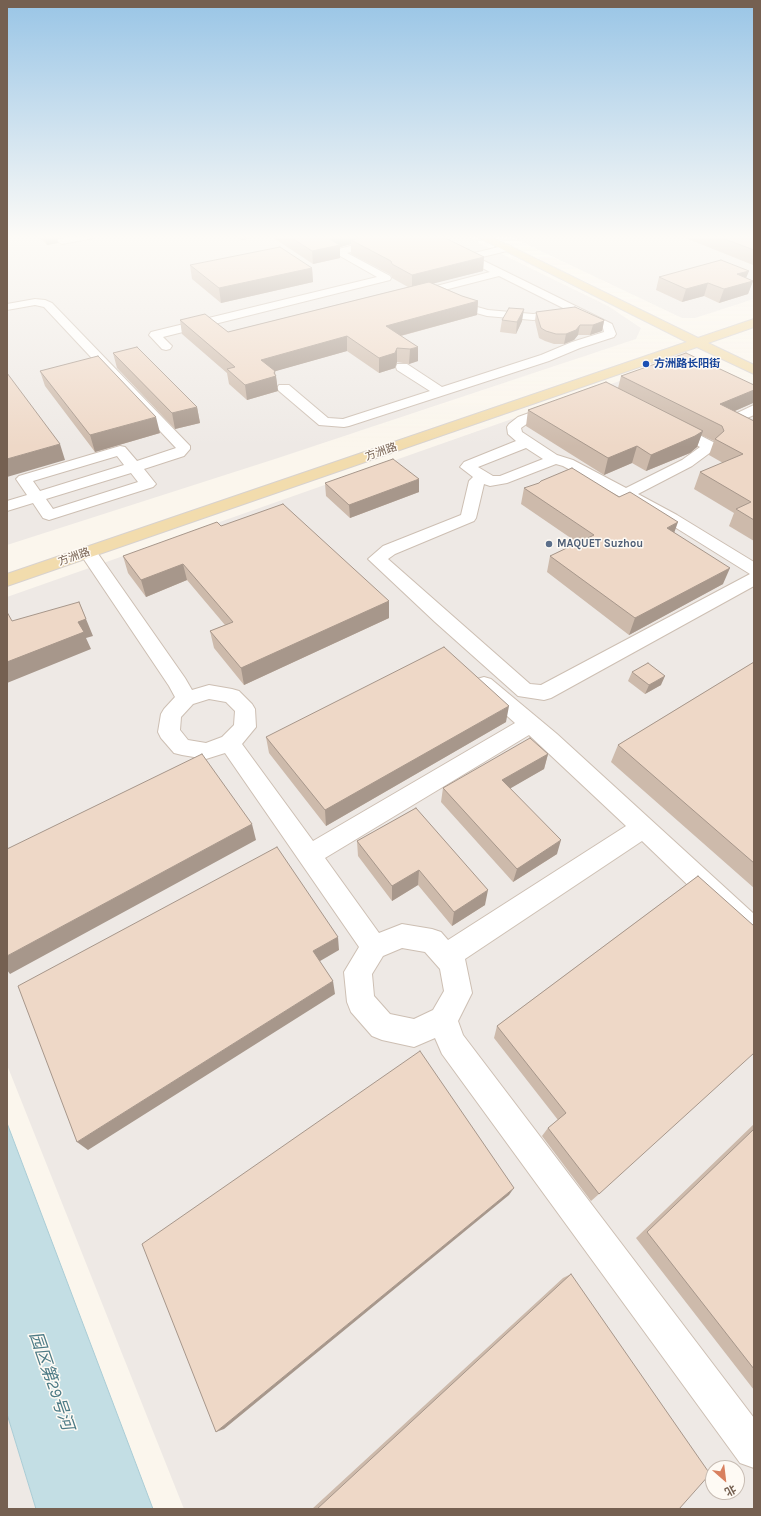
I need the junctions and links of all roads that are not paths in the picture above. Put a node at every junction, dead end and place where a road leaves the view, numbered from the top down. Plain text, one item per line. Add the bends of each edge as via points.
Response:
1 (49, 306) edge
2 (273, 306) edge
3 (464, 306) edge
4 (565, 306) edge
5 (630, 306) edge
6 (633, 306) edge
7 (578, 312) junction
8 (754, 314) edge
9 (754, 323) edge
10 (698, 338) junction
11 (166, 346) dead end
12 (754, 361) edge
13 (402, 366) dead end
14 (754, 370) edge
15 (284, 388) dead end
16 (439, 391) junction
17 (566, 404) edge
18 (754, 409) edge
19 (738, 418) edge
20 (659, 419) edge
21 (527, 442) junction
22 (556, 459) junction
23 (134, 467) junction
24 (484, 478) junction
25 (626, 494) junction
26 (36, 497) junction
27 (7, 506) edge
28 (98, 534) dead end
29 (88, 552) junction
30 (754, 570) edge
31 (754, 579) edge
32 (7, 580) edge
33 (484, 684) edge
34 (186, 700) junction
35 (531, 724) junction
36 (230, 743) junction
37 (643, 828) junction
38 (309, 855) junction
39 (754, 931) edge
40 (374, 947) junction
41 (446, 956) junction
42 (443, 1020) junction
43 (754, 1449) edge

1 - 23 lane via 183,446 179,452
2 - 11 lane via 156,334
3 - 7 lane via 487,313 534,317
4 - 7 lane
5 - 10 main road
6 - 10 main road
7 - 16 lane via 608,326 610,334 545,358
8 - 10 main road, 方洲路
9 - 10 main road, 方洲路
10 - 12 main road
10 - 14 main road
10 - 28 main road, 方洲路
10 - 29 main road, 方洲路
13 - 16 lane
15 - 16 lane via 324,422 344,423
17 - 21 lane via 523,420 514,427 515,434
18 - 19 lane
20 - 25 lane via 710,446 687,463
21 - 22 lane
21 - 24 lane via 469,464 468,467
22 - 24 lane via 512,483
22 - 25 lane
23 - 26 lane
23 - 26 lane via 120,450 24,479
23 - 26 lane via 148,484 48,515
24 - 31 lane via 477,481 468,518 389,550 377,559 525,691 544,693
25 - 30 lane via 671,518
26 - 27 lane
29 - 32 main road, 方洲路
29 - 34 lane via 178,683
33 - 35 lane
34 - 36 lane via 209,692 232,696 245,709 245,727
34 - 36 lane via 171,714 169,732 182,746 206,751
35 - 37 lane
35 - 38 lane
36 - 38 lane
37 - 39 lane
37 - 41 lane
38 - 40 lane
40 - 41 lane via 402,936 432,941
40 - 42 lane via 358,972 361,1002 382,1026 414,1033
41 - 42 lane via 453,963 458,993
42 - 43 lane via 452,1044

